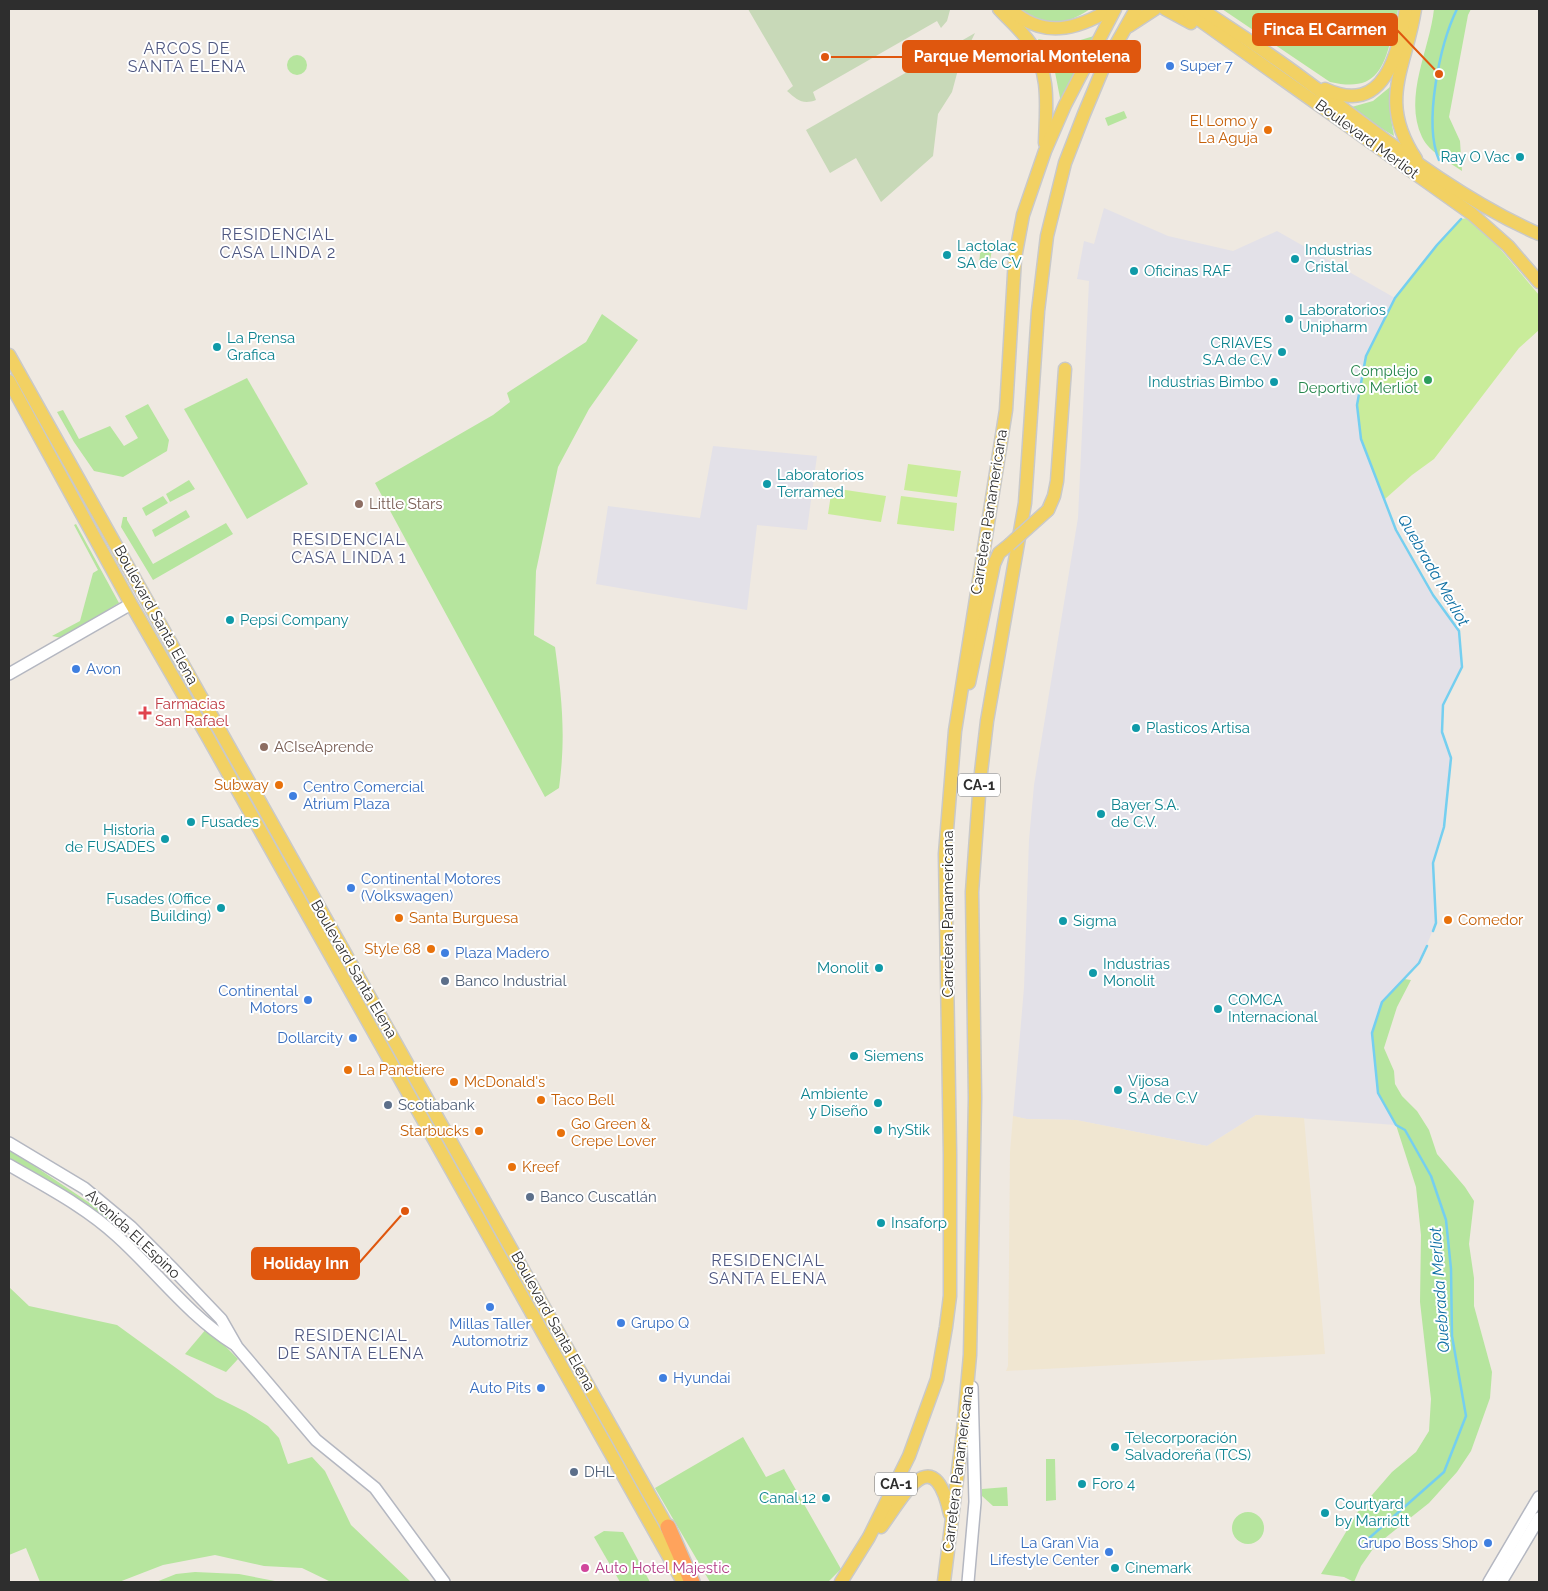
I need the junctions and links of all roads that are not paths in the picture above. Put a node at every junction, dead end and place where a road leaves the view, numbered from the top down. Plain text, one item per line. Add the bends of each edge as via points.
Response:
1 (1111, 9) edge
2 (1115, 9) edge
3 (1136, 9) edge
4 (1155, 9) edge
5 (1165, 9) edge
6 (1184, 9) edge
7 (1202, 9) edge
8 (1406, 9) edge
9 (1415, 9) edge
10 (1006, 11) edge
11 (1026, 28) junction
12 (1125, 30) junction
13 (1303, 78) junction
14 (1317, 103) junction
15 (1045, 151) junction
16 (1420, 165) junction
17 (1539, 234) edge
18 (1523, 264) junction
19 (1539, 270) edge
20 (1539, 282) edge
21 (9, 354) edge
22 (1065, 368) dead end
23 (9, 381) edge
24 (101, 548) junction
25 (143, 594) junction
26 (131, 604) junction
27 (177, 653) junction
28 (9, 674) edge
29 (954, 731) junction
30 (375, 1035) junction
31 (412, 1071) junction
32 (397, 1073) junction
33 (434, 1109) junction
34 (9, 1143) edge
35 (9, 1165) edge
36 (472, 1206) junction
37 (507, 1241) junction
38 (493, 1246) junction
39 (537, 1294) junction
40 (237, 1347) junction
41 (970, 1355) junction
42 (1539, 1497) edge
43 (1539, 1518) edge
44 (951, 1524) junction
45 (668, 1527) junction
46 (856, 1558) junction
47 (444, 1582) edge
48 (683, 1582) edge
49 (692, 1582) edge
50 (700, 1582) edge
51 (841, 1582) edge
52 (944, 1582) edge
53 (968, 1582) edge
54 (1488, 1582) edge
55 (1500, 1582) edge

1 - 11 main road via 1094,19 1068,27
2 - 15 main road, Carretera Panamericana / CA-1
3 - 12 main road, Carretera Panamericana / CA-1
4 - 12 main road
5 - 14 main road via 1184,18 1302,98
6 - 14 main road, Boulevard Merliot
7 - 13 main road, Boulevard Merliot
8 - 13 main road via 1394,57 1384,80 1377,86 1356,95 1344,96
9 - 16 main road via 1394,99 1399,129
10 - 11 main road
11 - 15 main road via 1044,76
12 - 41 main road, Carretera Panamericana / CA-1 via 1096,86 1065,163 1047,236 1038,311 1025,503 987,721 972,892 975,1098
13 - 16 main road, Boulevard Merliot
14 - 18 main road, Boulevard Merliot via 1478,219
15 - 29 main road, Carretera Panamericana / CA-1 via 1023,215 1015,258 1006,410
16 - 17 main road, Boulevard Merliot via 1488,209
18 - 19 main road
18 - 20 main road, Boulevard Merliot
21 - 25 main road, Boulevard Santa Elena
22 - 29 main road, bridge via 1054,496 1048,510 999,554 994,564 971,676
23 - 24 main road, Boulevard Santa Elena
24 - 25 main road via 114,561 130,592 137,596
24 - 26 main road, Boulevard Santa Elena
25 - 27 main road, Boulevard Santa Elena
26 - 27 main road via 144,609 164,643
26 - 28 main road
26 - 30 main road, Boulevard Santa Elena
27 - 31 main road, Boulevard Santa Elena
29 - 46 main road, Carretera Panamericana / CA-1 via 945,854 950,1296 937,1379 920,1428 887,1503
30 - 31 main road via 382,1038 400,1068
30 - 32 main road, Boulevard Santa Elena
31 - 33 main road, Boulevard Santa Elena
32 - 33 main road via 406,1076 424,1105
32 - 36 main road, Boulevard Santa Elena
33 - 37 main road, Boulevard Santa Elena
34 - 40 main road, Avenida El Espino via 84,1188 130,1227 221,1318
35 - 40 main road, Avenida El Espino via 116,1234 208,1328
36 - 37 main road via 498,1239
36 - 38 main road, Boulevard Santa Elena
37 - 39 main road, Boulevard Santa Elena
38 - 39 main road via 503,1246 509,1252
38 - 48 main road, Boulevard Santa Elena
39 - 45 main road, Boulevard Santa Elena
40 - 47 main road, Avenida El Espino via 316,1440 375,1488
41 - 44 main road, Carretera Panamericana / CA-1
41 - 53 main road, Carretera Panamericana via 975,1502
42 - 54 main road
43 - 55 main road
44 - 46 main road via 946,1498 938,1482 931,1477 922,1477 908,1487 876,1535
44 - 52 main road, Carretera Panamericana / CA-1
45 - 49 highway
45 - 50 main road, Boulevard Santa Elena
46 - 51 main road, Carretera Panamericana / CA-1

